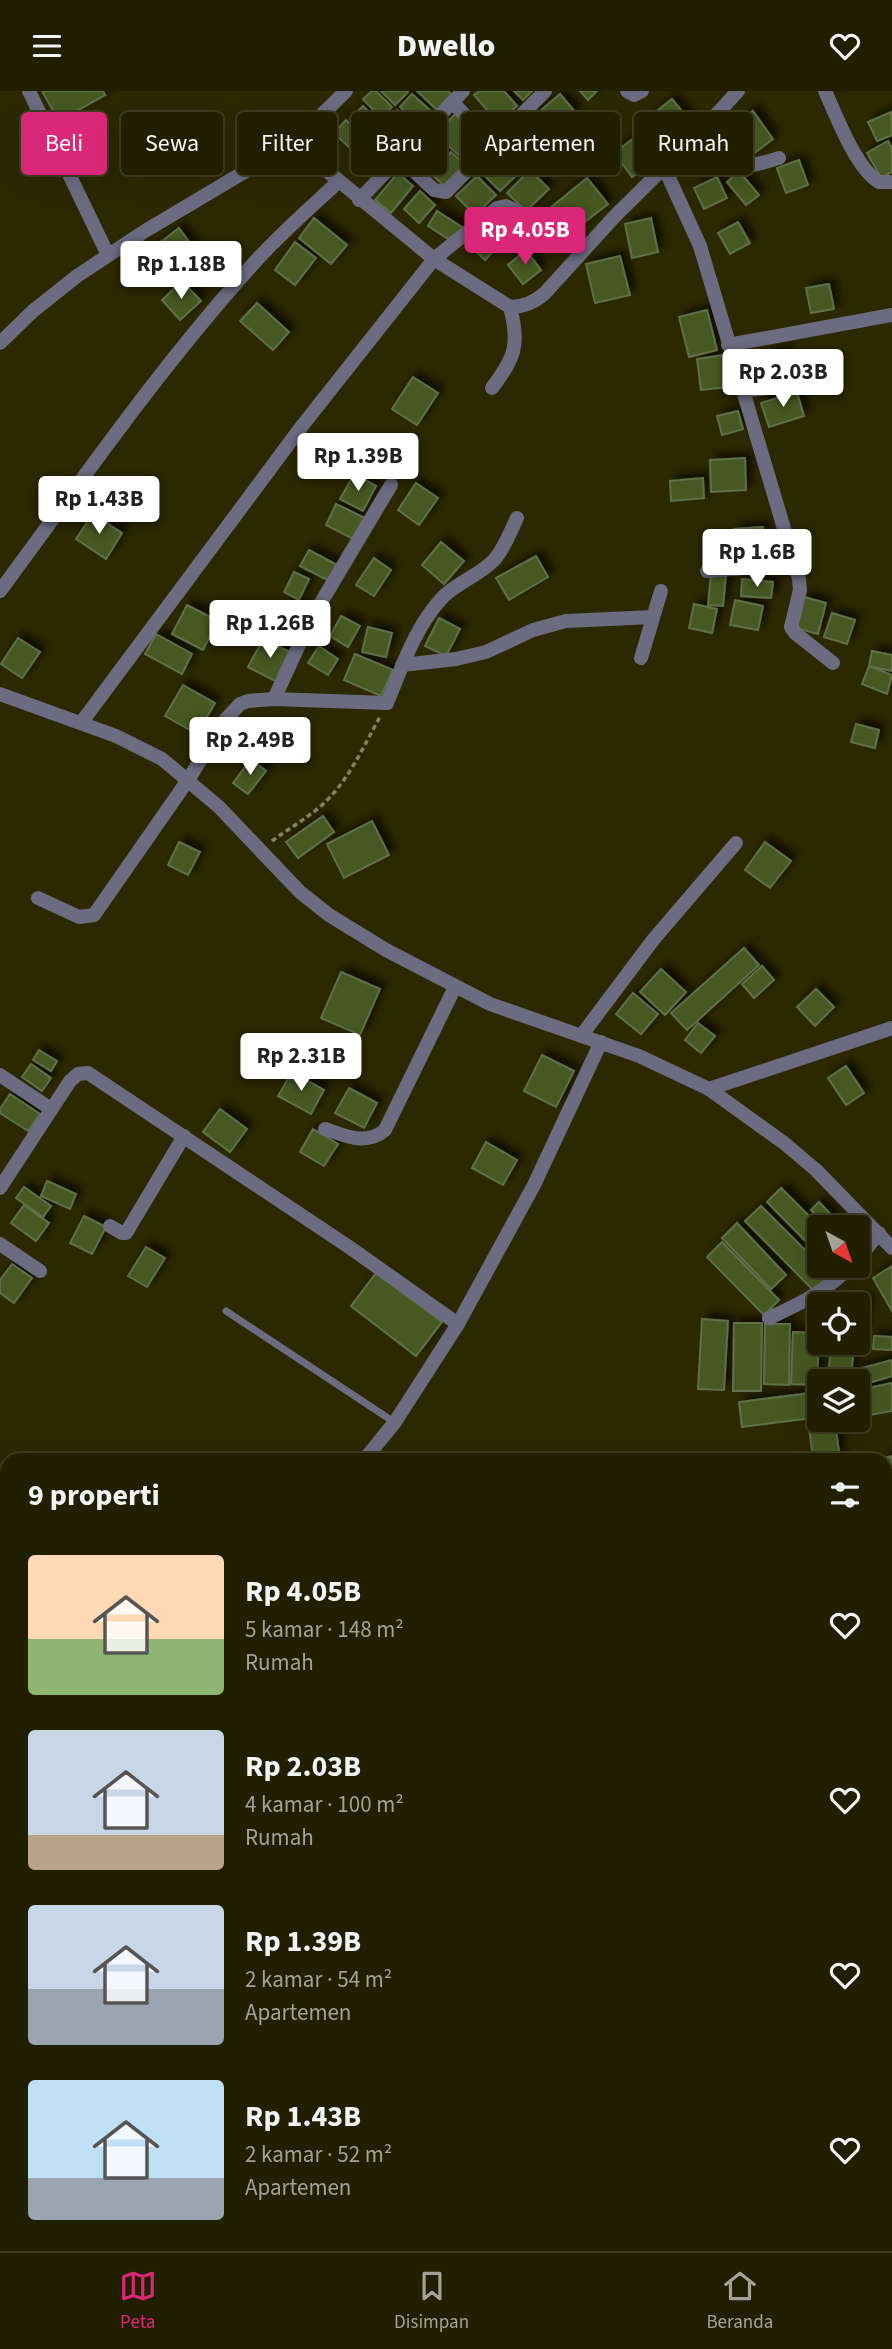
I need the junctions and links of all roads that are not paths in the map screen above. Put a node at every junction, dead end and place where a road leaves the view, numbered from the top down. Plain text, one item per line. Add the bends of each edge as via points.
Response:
1 (29, 91) edge
2 (346, 91) edge
3 (545, 91) edge
4 (627, 91) edge
5 (642, 91) edge
6 (738, 91) edge
7 (825, 91) edge
8 (459, 94) edge
9 (325, 112) edge
10 (443, 112) edge
11 (471, 112) edge
12 (524, 112) edge
13 (718, 112) edge
14 (779, 158) dead end
15 (753, 166) edge
16 (240, 175) edge
17 (330, 175) edge
18 (384, 175) edge
19 (418, 175) edge
20 (463, 175) edge
21 (656, 175) edge
22 (668, 175) edge
23 (338, 182) junction
24 (892, 182) edge
25 (359, 200) junction
26 (527, 216) dead end
27 (108, 255) junction
28 (434, 259) junction
29 (510, 307) junction
30 (892, 316) edge
31 (0, 342) edge
32 (728, 345) junction
33 (807, 383) dead end
34 (492, 388) dead end
35 (743, 391) junction
36 (391, 485) dead end
37 (517, 517) dead end
38 (794, 564) junction
39 (707, 571) dead end
40 (0, 591) edge
41 (661, 591) dead end
42 (653, 617) junction
43 (641, 658) dead end
44 (833, 663) dead end
45 (402, 665) junction
46 (0, 694) edge
47 (274, 699) junction
48 (81, 723) junction
49 (188, 780) junction
50 (736, 843) dead end
51 (38, 898) dead end
52 (455, 987) junction
53 (892, 1028) edge
54 (581, 1036) junction
55 (601, 1042) junction
56 (0, 1075) edge
57 (709, 1089) junction
58 (51, 1109) junction
59 (325, 1129) dead end
60 (184, 1136) junction
61 (0, 1188) edge
62 (110, 1226) dead end
63 (879, 1233) junction
64 (0, 1244) edge
65 (870, 1244) edge
66 (892, 1248) edge
67 (40, 1271) dead end
68 (838, 1278) edge
69 (226, 1311) dead end
70 (769, 1318) dead end
71 (457, 1324) junction
72 (395, 1422) junction
73 (370, 1453) edge

1 - 27 street
2 - 9 street
3 - 12 street
4 - 5 street via 634,95
6 - 13 street
7 - 24 street via 848,142 868,172 879,182
8 - 10 street
8 - 11 street
14 - 15 street
16 - 27 street
17 - 23 street
18 - 25 street
19 - 20 street via 444,193
21 - 29 street via 545,293 526,305
22 - 32 street via 700,246
23 - 25 street
23 - 40 street via 255,261 220,302
25 - 28 street
26 - 28 street via 506,206 497,208
27 - 31 street via 50,296
28 - 29 street
28 - 48 street via 302,426
29 - 34 street via 516,344 508,367
30 - 32 street
32 - 35 street
33 - 35 street
35 - 38 street
36 - 47 street via 310,621
37 - 45 street via 494,560 435,606
38 - 39 street
38 - 44 street via 800,585 791,627
41 - 42 street
42 - 43 street
42 - 45 street via 566,621 533,629 486,652
45 - 47 street via 387,703
46 - 48 street
47 - 49 street via 248,701 236,708
48 - 49 street via 146,750
49 - 51 street via 94,915 79,917
49 - 52 street via 300,892 386,950
50 - 54 street via 653,940
52 - 54 street
52 - 59 street via 385,1130 361,1140
53 - 57 street
54 - 55 street
55 - 57 street
55 - 71 street via 534,1185
56 - 58 street
57 - 63 street via 784,1143
58 - 60 street via 70,1081 88,1073
58 - 61 street
60 - 62 street via 126,1233
60 - 71 street
63 - 65 street
63 - 66 street
64 - 67 street
68 - 70 street via 806,1301
69 - 72 lane
71 - 72 street
72 - 73 street

